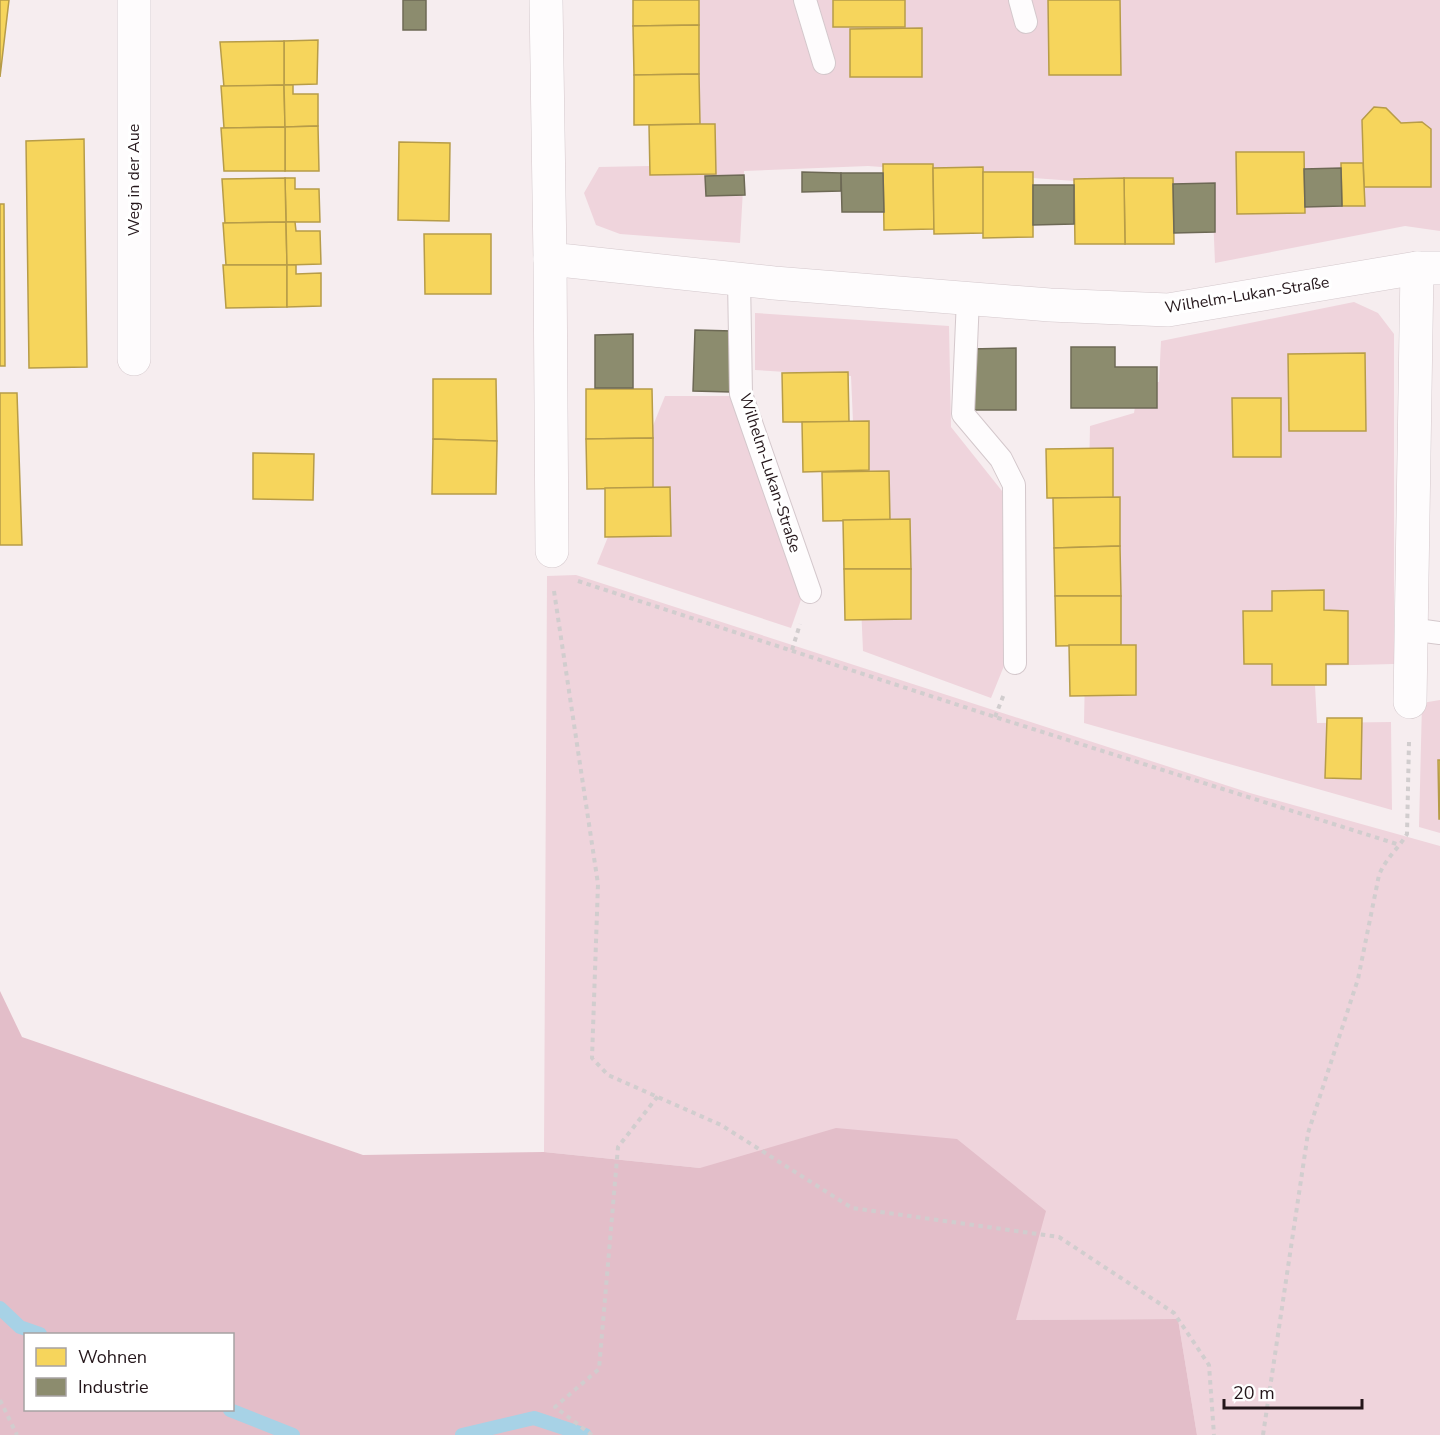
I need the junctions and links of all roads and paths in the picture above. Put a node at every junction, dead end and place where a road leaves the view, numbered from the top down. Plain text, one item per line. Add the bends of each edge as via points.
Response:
1 (134, 0) edge
2 (546, 0) edge
3 (805, 0) edge
4 (825, 63) dead end
5 (550, 259) junction
6 (1429, 268) edge
7 (739, 280) junction
8 (968, 298) junction
9 (134, 359) dead end
10 (552, 562) junction
11 (810, 592) dead end
12 (1425, 631) edge
13 (1015, 663) dead end
14 (1410, 702) joint
15 (1400, 845) junction
16 (658, 1096) junction
17 (0, 1400) edge
18 (16, 1435) edge
19 (592, 1435) edge
20 (1214, 1435) edge
21 (1263, 1435) edge

1 - 9 street, Weg in der Aue
2 - 5 street
3 - 4 lane
5 - 7 street, Wilhelm-Lukan-Straße
5 - 10 street
6 - 8 street, Wilhelm-Lukan-Straße via 1167,310
6 - 12 street, Wilhelm-Lukan-Straße
7 - 8 street, Wilhelm-Lukan-Straße
7 - 11 lane, Wilhelm-Lukan-Straße via 741,394
8 - 13 lane via 963,414 1000,459 1014,485
10 - 15 path via 1017,724
10 - 16 path via 598,884 592,1058 608,1075
12 - 14 street, Wilhelm-Lukan-Straße
14 - 15 path via 1407,834
15 - 21 path via 1385,859 1379,874 1358,979 1308,1133
16 - 19 path via 618,1147 599,1369 555,1407
16 - 20 path via 721,1125 852,1208 1059,1237 1174,1313 1209,1365
17 - 18 path

